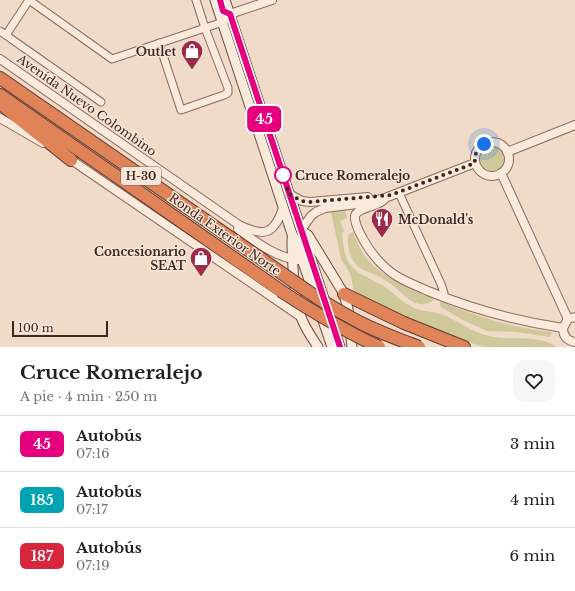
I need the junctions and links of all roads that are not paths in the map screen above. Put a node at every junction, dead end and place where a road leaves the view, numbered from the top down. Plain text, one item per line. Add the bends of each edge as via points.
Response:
1 (29, 0) edge
2 (196, 0) edge
3 (215, 0) edge
4 (220, 0) edge
5 (225, 0) edge
6 (272, 0) edge
7 (230, 14) junction
8 (223, 22) junction
9 (205, 28) junction
10 (3, 33) edge
11 (159, 43) junction
12 (0, 59) edge
13 (0, 69) edge
14 (0, 78) edge
15 (0, 95) edge
16 (101, 102) dead end
17 (0, 104) edge
18 (0, 118) edge
19 (575, 125) edge
20 (70, 126) junction
21 (507, 152) junction
22 (70, 160) junction
23 (475, 163) junction
24 (501, 173) junction
25 (399, 193) junction
26 (289, 194) junction
27 (388, 197) junction
28 (283, 208) junction
29 (219, 212) junction
30 (301, 231) junction
31 (292, 234) junction
32 (293, 259) junction
33 (306, 263) junction
34 (327, 267) junction
35 (288, 275) junction
36 (344, 294) junction
37 (443, 297) junction
38 (301, 317) junction
39 (572, 318) edge
40 (563, 328) junction
41 (575, 342) edge
42 (349, 344) edge
43 (318, 347) edge
44 (332, 347) edge
45 (340, 347) edge
46 (379, 347) edge
47 (419, 347) edge
48 (464, 347) edge

1 - 10 street
1 - 11 street via 112,59
2 - 9 street
3 - 8 main road
4 - 7 main road via 223,11
5 - 7 main road
6 - 7 street
7 - 8 street
7 - 26 main road
8 - 9 street
8 - 28 main road
9 - 11 street
9 - 11 street via 228,93 181,110
10 - 16 street
12 - 29 street, Avenida Nuevo Colombino
13 - 20 highway
14 - 20 highway, Ronda Exterior Norte / H-30
15 - 46 highway, Ronda Exterior Norte / H-30, bridge via 281,291 345,331
17 - 22 highway
18 - 22 street
19 - 21 street
20 - 35 highway, Ronda Exterior Norte / H-30
21 - 23 street via 497,143 486,143 477,151
21 - 24 street via 508,164
22 - 38 street
23 - 24 street via 485,175
23 - 25 street
24 - 39 street
25 - 27 street
25 - 37 street via 441,284
26 - 27 street via 310,202
26 - 30 main road
27 - 30 street via 325,208 311,216
27 - 37 street via 383,202 356,214 356,225 367,246 386,268 400,278
28 - 29 street, Avenida Nuevo Colombino via 275,226 268,231 260,232 249,230
28 - 31 main road
29 - 32 street, Avenida Nuevo Colombino via 228,222 266,248
30 - 33 main road
30 - 34 main road via 308,235
31 - 32 main road
31 - 33 main road
32 - 33 street, Avenida Nuevo Colombino
32 - 35 main road
33 - 34 main road via 320,263
33 - 35 main road
33 - 44 main road
33 - 45 main road
34 - 36 main road
35 - 38 main road
35 - 47 highway, Ronda Exterior Norte / H-30, bridge via 309,293 348,317
36 - 42 main road via 348,309
36 - 48 highway via 404,323
37 - 40 street via 515,320
38 - 43 main road
39 - 40 street via 565,322
40 - 41 street via 564,336

